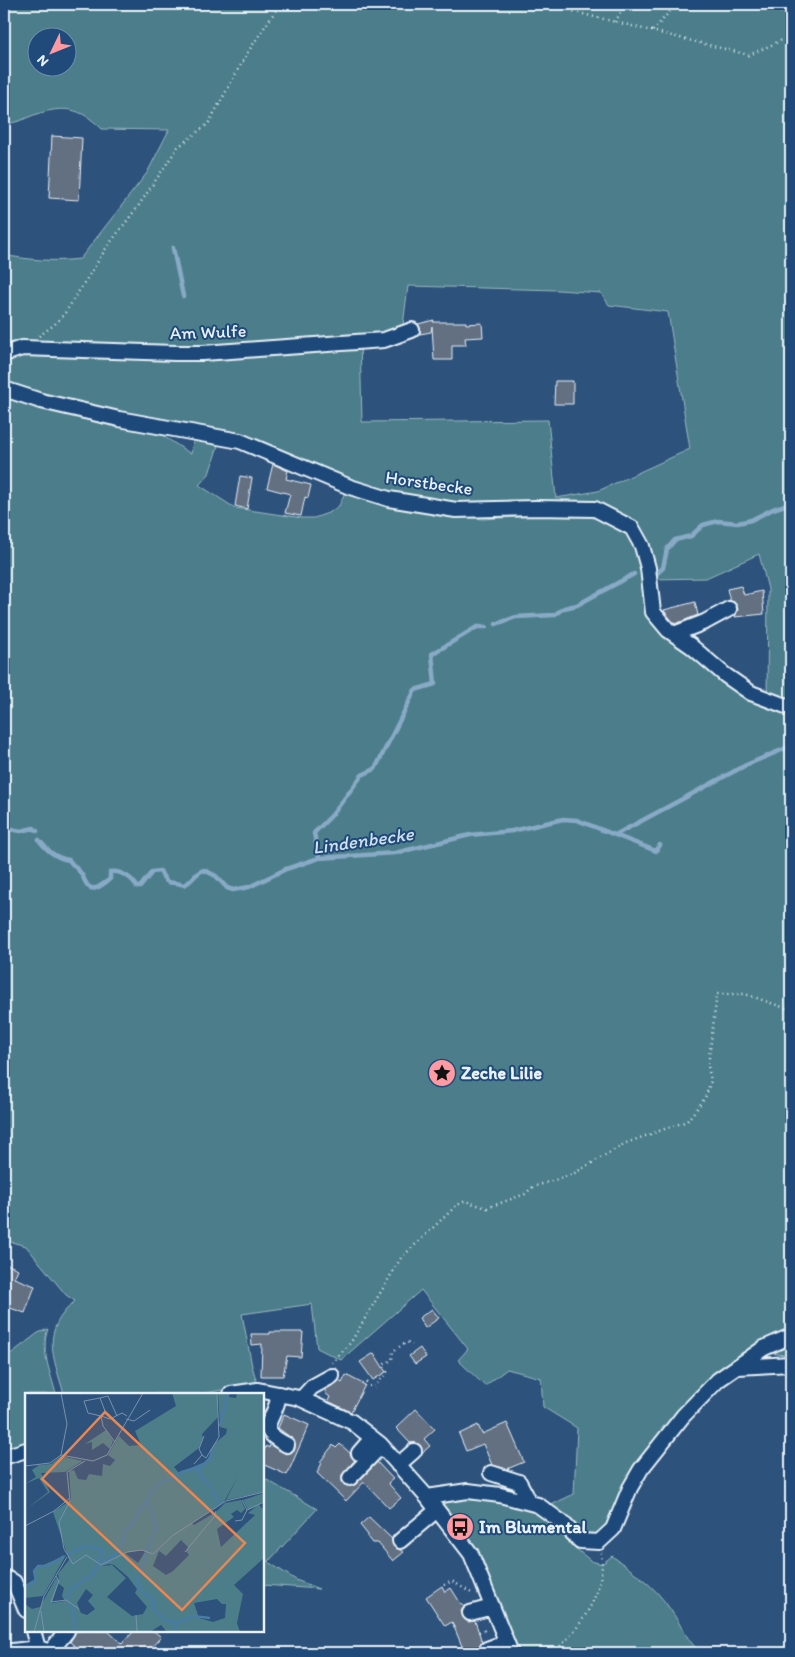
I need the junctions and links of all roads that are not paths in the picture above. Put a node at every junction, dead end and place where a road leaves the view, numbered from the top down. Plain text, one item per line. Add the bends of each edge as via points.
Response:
1 (412, 330) dead end
2 (4, 354) edge
3 (4, 389) edge
4 (729, 609) dead end
5 (674, 634) junction
6 (791, 708) edge
7 (791, 1336) edge
8 (791, 1364) edge
9 (737, 1367) junction
10 (332, 1369) road end
11 (238, 1393) edge
12 (279, 1394) junction
13 (301, 1399) junction
14 (377, 1442) junction
15 (287, 1445) dead end
16 (25, 1450) edge
17 (414, 1451) dead end
18 (359, 1453) dead end
19 (4, 1457) edge
20 (398, 1464) junction
21 (491, 1473) dead end
22 (350, 1478) dead end
23 (427, 1497) junction
24 (525, 1501) junction
25 (437, 1510) junction
26 (400, 1541) dead end
27 (4, 1577) edge
28 (25, 1608) edge
29 (488, 1608) junction
30 (470, 1613) dead end
31 (34, 1632) edge
32 (66, 1632) edge
33 (509, 1648) edge
34 (487, 1649) dead end
35 (47, 1651) edge
36 (4, 1652) edge

1 - 2 street, Am Wulfe via 384,340 203,353 22,348
3 - 5 street, Horstbecke via 110,417 240,441 350,487 389,499 456,510 595,509 632,528 642,546 648,568 653,612
4 - 5 street
5 - 6 street, Horstbecke via 751,693
7 - 9 street via 764,1348
8 - 9 street
9 - 24 street via 718,1380 662,1442 641,1469 613,1529 599,1542 580,1541 563,1523 538,1505
10 - 13 street
11 - 12 street via 258,1390
12 - 13 street
12 - 15 street via 268,1427 273,1438
13 - 14 street via 352,1422
14 - 18 street
14 - 20 street
14 - 22 street
16 - 19 street
17 - 20 street
20 - 23 street
21 - 24 street via 519,1482 526,1495
23 - 24 street via 468,1492
23 - 25 street
25 - 26 street
25 - 29 street via 472,1554
27 - 28 street via 14,1582
29 - 30 street
29 - 33 street
31 - 35 street
32 - 35 street
33 - 34 street
35 - 36 street

